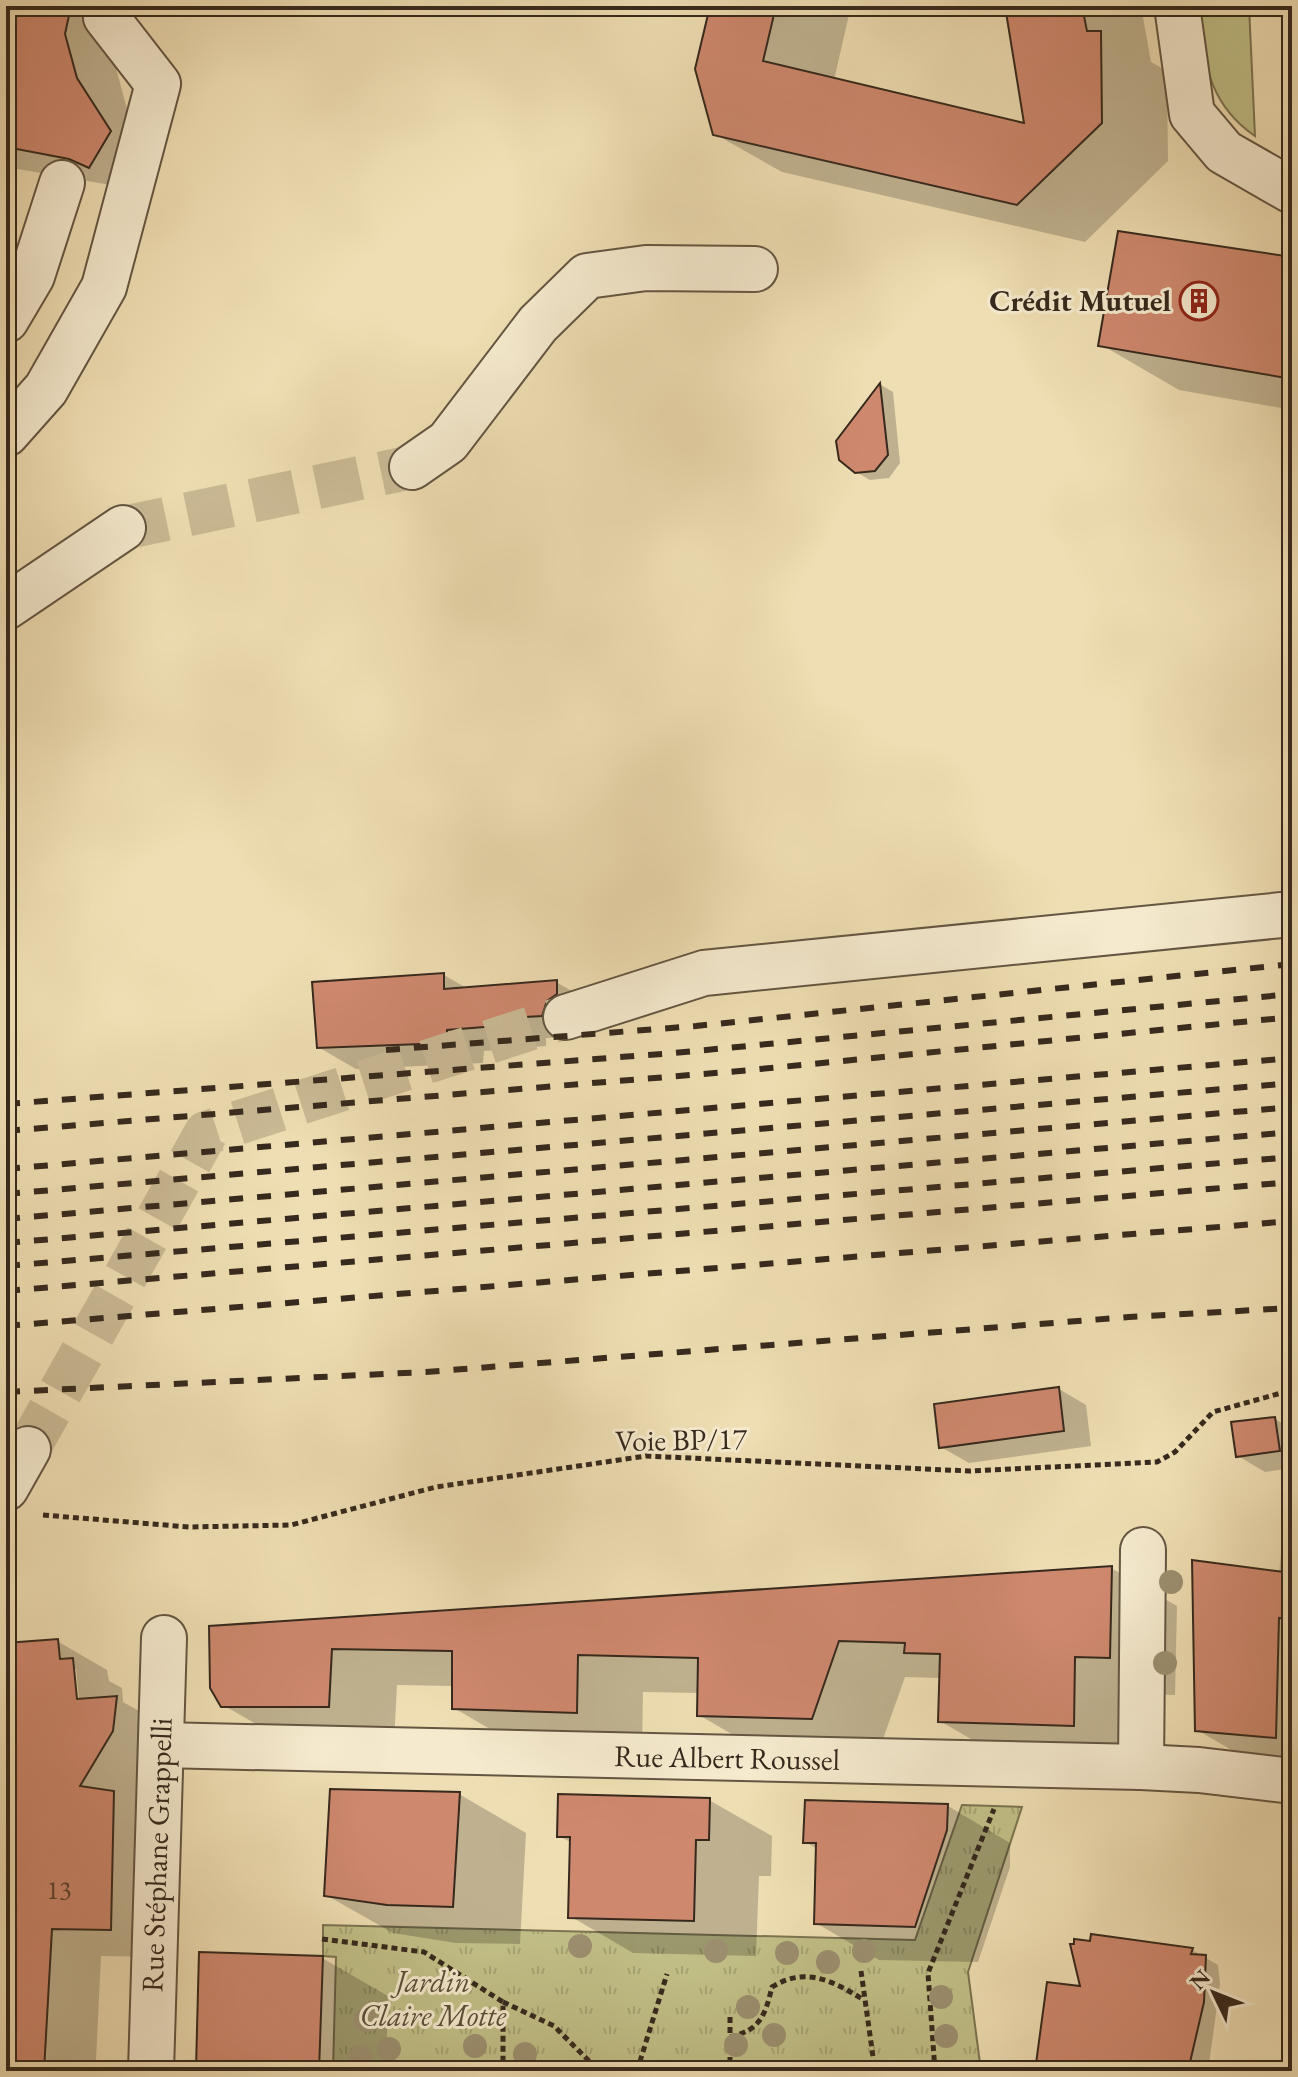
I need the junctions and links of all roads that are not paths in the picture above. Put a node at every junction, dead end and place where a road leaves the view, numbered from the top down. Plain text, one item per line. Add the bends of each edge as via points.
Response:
1 (109, 6) edge
2 (1177, 6) edge
3 (62, 183) dead end
4 (1292, 191) edge
5 (755, 269) dead end
6 (6, 320) edge
7 (6, 434) edge
8 (412, 467) tunnel mouth
9 (123, 528) tunnel mouth
10 (6, 607) edge
11 (1292, 914) edge
12 (566, 1017) tunnel mouth
13 (28, 1449) tunnel mouth
14 (21, 1502) edge
15 (1143, 1550) dead end
16 (164, 1638) dead end
17 (161, 1745) junction
18 (1141, 1767) junction
19 (1292, 1781) edge
20 (151, 2071) edge

1 - 7 street via 106,17 158,84 104,287 46,389
2 - 4 street via 1192,114 1224,152
3 - 6 street via 32,276
5 - 8 street via 646,268 587,276 538,324 448,442
9 - 10 street
11 - 12 street via 704,973
13 - 14 street
15 - 18 street
16 - 17 street, Rue Stéphane Grappelli
17 - 18 street, Rue Albert Roussel
17 - 20 street, Rue Stéphane Grappelli
18 - 19 street, Rue Albert Roussel

